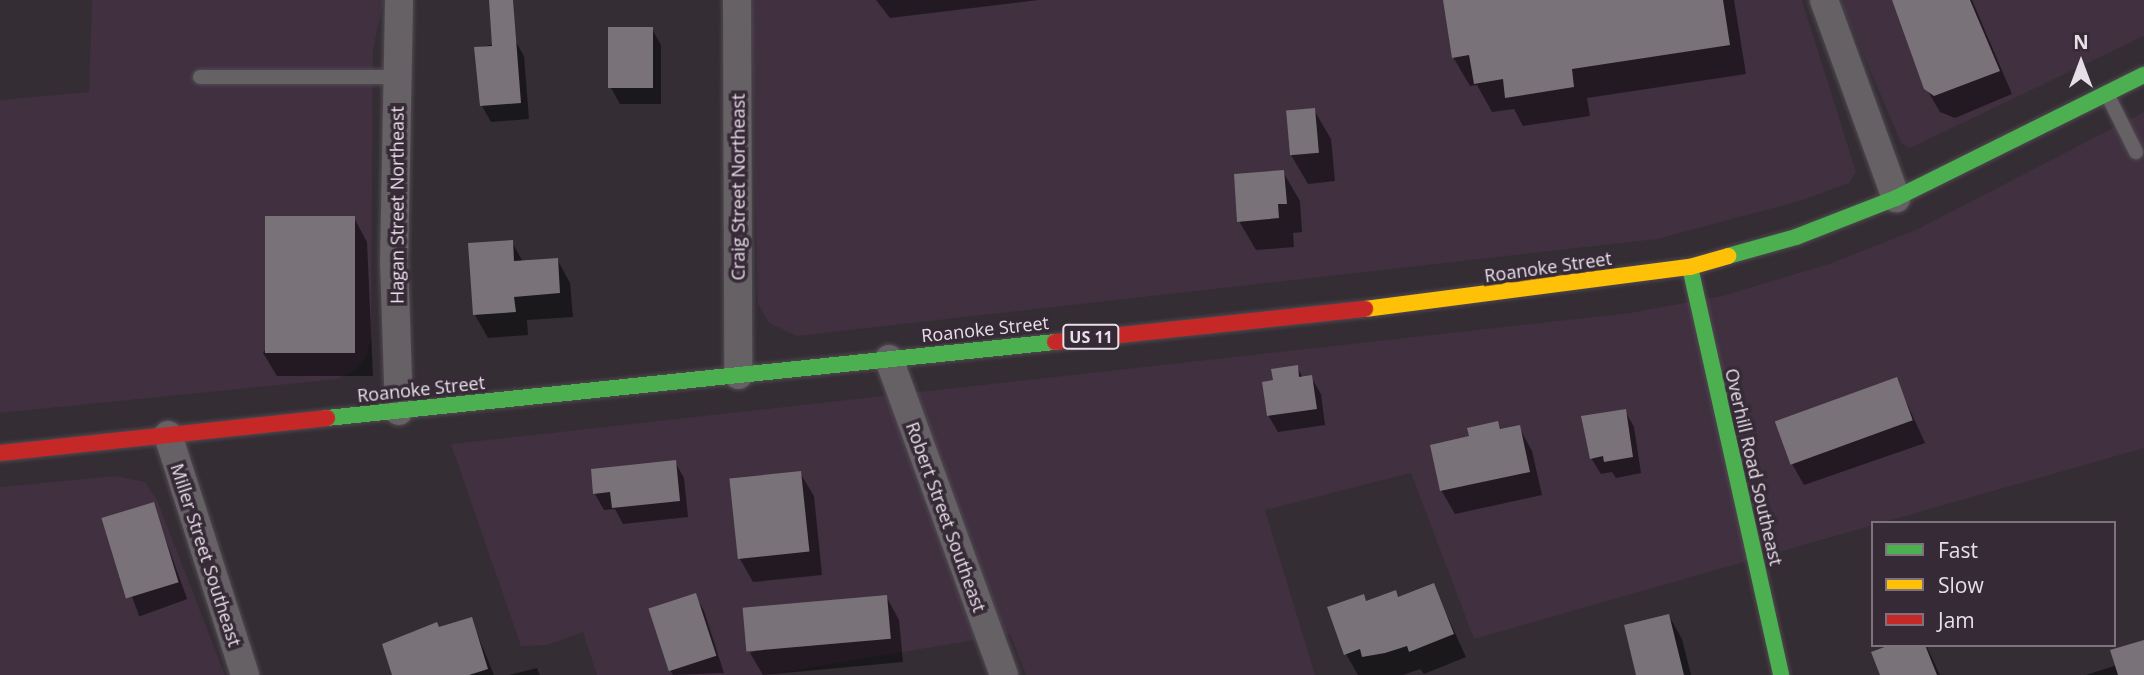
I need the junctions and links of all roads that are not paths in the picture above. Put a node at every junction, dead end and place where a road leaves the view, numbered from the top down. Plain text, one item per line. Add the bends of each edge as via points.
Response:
1 (399, 0) edge
2 (737, 0) edge
3 (1824, 0) edge
4 (2144, 75) edge
5 (200, 77) dead end
6 (397, 77) junction
7 (2107, 94) junction
8 (2136, 152) dead end
9 (1896, 198) junction
10 (1689, 267) junction
11 (890, 359) junction
12 (738, 375) junction
13 (399, 411) junction
14 (168, 435) junction
15 (0, 453) edge
16 (245, 675) edge
17 (1004, 675) edge
18 (1781, 675) edge

1 - 6 street, Hagan Street Northeast
2 - 12 street, Craig Street Northeast
3 - 9 street
4 - 7 main road, Roanoke Street / US 11
5 - 6 lane
6 - 13 street, Hagan Street Northeast via 394,264
7 - 8 lane
7 - 9 main road, Roanoke Street / US 11
9 - 10 main road, Roanoke Street / US 11 via 1796,237
10 - 11 main road, Roanoke Street / US 11 via 1448,300
10 - 18 main road, Overhill Road Southeast
11 - 12 main road, Roanoke Street / US 11
11 - 17 street, Robert Street Southeast
12 - 13 main road, Roanoke Street / US 11
13 - 14 main road, Roanoke Street / US 11
14 - 15 main road, Roanoke Street / US 11
14 - 16 street, Miller Street Southeast

